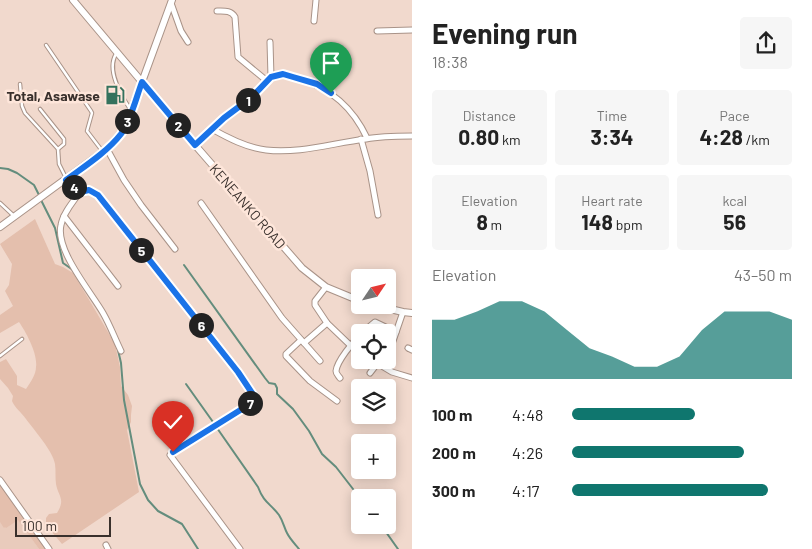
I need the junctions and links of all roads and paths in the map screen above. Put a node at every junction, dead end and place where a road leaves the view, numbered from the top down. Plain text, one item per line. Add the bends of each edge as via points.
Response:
1 (73, 0) edge
2 (316, 0) edge
3 (171, 1) edge
4 (217, 11) dead end
5 (314, 21) dead end
6 (412, 30) edge
7 (376, 31) dead end
8 (188, 42) dead end
9 (270, 42) dead end
10 (46, 45) dead end
11 (117, 53) junction
12 (269, 79) junction
13 (142, 82) junction
14 (20, 84) dead end
15 (40, 109) dead end
16 (132, 110) junction
17 (212, 129) junction
18 (412, 136) edge
19 (364, 139) junction
20 (195, 145) junction
21 (58, 149) junction
22 (105, 150) junction
23 (66, 180) junction
24 (80, 192) junction
25 (0, 203) edge
26 (201, 203) dead end
27 (378, 215) dead end
28 (64, 216) junction
29 (15, 217) junction
30 (0, 227) edge
31 (175, 249) dead end
32 (118, 286) dead end
33 (326, 287) junction
34 (351, 297) edge
35 (396, 310) edge
36 (403, 312) junction
37 (412, 313) edge
38 (327, 324) junction
39 (396, 332) edge
40 (22, 339) dead end
41 (302, 342) junction
42 (350, 345) joint
43 (121, 351) dead end
44 (0, 356) edge
45 (320, 361) dead end
46 (373, 369) edge
47 (388, 369) edge
48 (370, 373) dead end
49 (340, 378) dead end
50 (412, 378) edge
51 (337, 401) dead end
52 (0, 480) edge
53 (49, 549) edge
54 (240, 549) edge

1 - 11 street, KENEANKO ROAD
2 - 5 street
3 - 8 street
3 - 13 street
4 - 12 street via 229,11 235,17 238,58
6 - 7 street
9 - 12 street
10 - 22 lane via 91,111 87,131
11 - 13 street, KENEANKO ROAD
11 - 16 lane via 113,68 120,93
12 - 17 street
12 - 19 street via 283,74 317,84 338,98 355,117
13 - 16 street
13 - 20 street, KENEANKO ROAD
14 - 21 lane via 25,113
15 - 21 lane via 64,139 64,144
16 - 22 street via 121,134
17 - 19 street via 265,150 288,151
17 - 20 street
18 - 19 street
19 - 27 street
20 - 33 street, KENEANKO ROAD via 302,268
21 - 23 lane via 59,164
22 - 23 street
22 - 31 street
23 - 24 street
23 - 29 street
24 - 28 street
24 - 54 street via 89,190 98,195 254,396 250,404 170,455
25 - 29 lane
26 - 41 street
28 - 32 street
28 - 43 street via 60,226 63,247
29 - 30 street
33 - 34 street, KENEANKO ROAD
33 - 38 street via 315,305
35 - 36 street
36 - 37 street
36 - 39 street
38 - 41 street
38 - 42 street
40 - 44 lane
41 - 45 street
41 - 51 street via 287,351 286,356 310,381
42 - 49 street via 336,371
46 - 48 street
47 - 50 street
52 - 53 street

